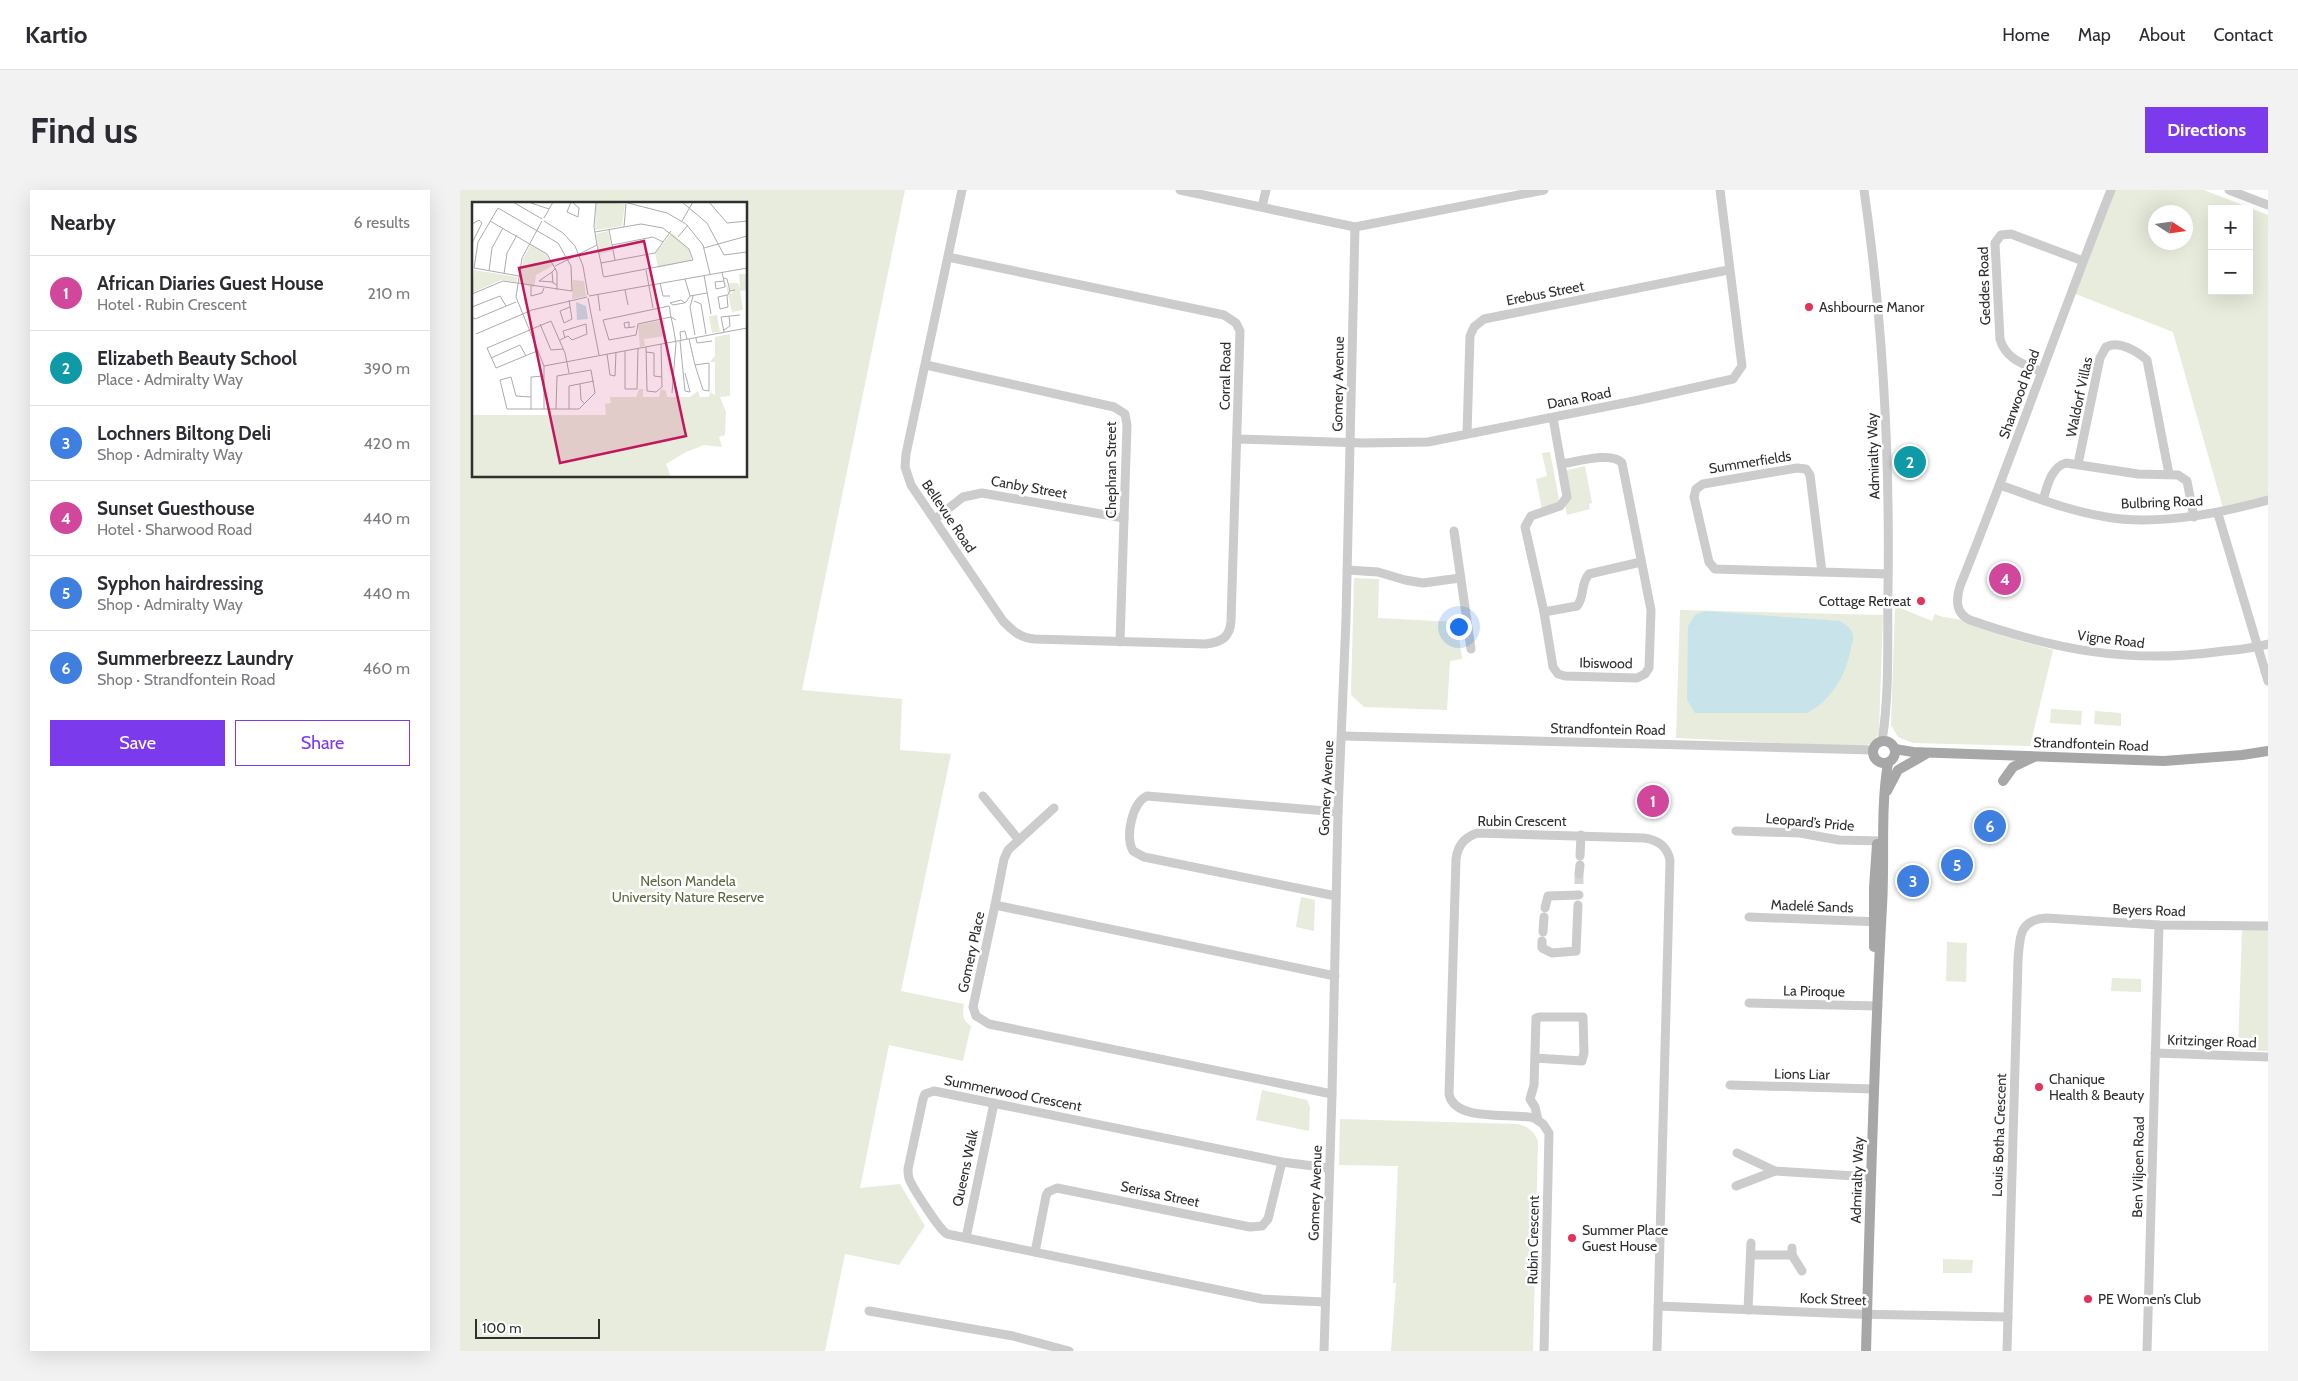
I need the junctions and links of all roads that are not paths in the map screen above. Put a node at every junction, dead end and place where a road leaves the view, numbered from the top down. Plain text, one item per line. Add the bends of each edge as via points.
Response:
1 (962, 190) edge
2 (1180, 190) edge
3 (1266, 190) edge
4 (1544, 190) edge
5 (1720, 190) edge
6 (1864, 190) edge
7 (2111, 190) edge
8 (2229, 190) edge
9 (1496, 194) edge
10 (2268, 206) edge
11 (1262, 207) junction
12 (1355, 227) junction
13 (948, 257) junction
14 (2083, 261) junction
15 (1728, 270) junction
16 (926, 366) junction
17 (2042, 372) junction
18 (1553, 418) junction
19 (1467, 434) junction
20 (1237, 439) junction
21 (1350, 442) junction
22 (1562, 464) junction
23 (2078, 464) junction
24 (2169, 474) junction
25 (2000, 485) junction
26 (2043, 500) junction
27 (2268, 500) edge
28 (2218, 514) junction
29 (2194, 517) junction
30 (1124, 518) junction
31 (935, 519) junction
32 (1454, 531) dead end
33 (1641, 562) junction
34 (1347, 570) junction
35 (1822, 572) junction
36 (1888, 574) junction
37 (1460, 578) junction
38 (1958, 608) joint
39 (1544, 612) junction
40 (1227, 636) joint
41 (1120, 642) junction
42 (2268, 644) edge
43 (2257, 647) junction
44 (1471, 649) dead end
45 (2268, 681) edge
46 (1343, 736) junction
47 (1885, 741) junction
48 (1873, 750) junction
49 (2268, 750) edge
50 (1929, 753) junction
51 (2040, 756) junction
52 (1890, 758) junction
53 (2003, 782) dead end
54 (984, 796) dead end
55 (1883, 805) junction
56 (1054, 808) dead end
57 (1338, 812) junction
58 (1736, 831) dead end
59 (1581, 835) junction
60 (1018, 839) junction
61 (1880, 841) junction
62 (1580, 865) tunnel mouth
63 (1579, 884) dead end
64 (1336, 896) junction
65 (995, 905) junction
66 (1578, 905) dead end
67 (1750, 917) dead end
68 (1877, 922) junction
69 (2029, 922) joint
70 (2159, 925) junction
71 (2268, 926) edge
72 (1335, 976) junction
73 (1749, 1003) dead end
74 (1876, 1007) junction
75 (2155, 1053) junction
76 (2268, 1057) edge
77 (1535, 1058) junction
78 (1730, 1086) dead end
79 (1874, 1089) junction
80 (1332, 1094) junction
81 (994, 1103) junction
82 (1538, 1120) junction
83 (1737, 1154) dead end
84 (1282, 1162) junction
85 (1329, 1168) junction
86 (1775, 1171) junction
87 (1871, 1177) junction
88 (1736, 1186) dead end
89 (966, 1238) junction
90 (1751, 1243) dead end
91 (1035, 1252) junction
92 (1751, 1255) junction
93 (1802, 1271) dead end
94 (1325, 1302) junction
95 (1658, 1306) junction
96 (1748, 1310) junction
97 (869, 1311) dead end
98 (1867, 1314) junction
99 (2008, 1317) junction
100 (1069, 1351) edge
101 (1324, 1351) edge
102 (1544, 1351) edge
103 (1657, 1351) edge
104 (1866, 1351) edge
105 (2007, 1351) edge
106 (2147, 1351) edge

1 - 13 street, Bellevue Road
2 - 11 street
3 - 11 street
4 - 9 street
5 - 15 street, Dana Road
6 - 36 street, Admiralty Way via 1885,394
7 - 14 street, Sharwood Road
8 - 10 street
9 - 12 street
11 - 12 street
12 - 21 street, Gomery Avenue
13 - 16 street, Bellevue Road
13 - 20 street, Corral Road via 1228,317 1240,331
14 - 17 street, Sharwood Road
14 - 17 street, Geddes Road via 2011,234 2001,235 1995,243 2003,349 2013,359
15 - 18 street, Dana Road via 1742,366 1733,379
15 - 19 street, Erebus Street via 1484,319 1474,327 1470,336
16 - 30 street, Chephran Street via 1121,410 1127,425
16 - 31 street, Bellevue Road via 905,467 911,485
17 - 25 street, Sharwood Road
18 - 19 street, Dana Road
18 - 22 street, Ibiswood
19 - 21 street, Dana Road via 1428,442
20 - 21 street, Dana Road
20 - 40 street, Corral Road via 1231,621
21 - 34 street, Gomery Avenue
22 - 33 street, Ibiswood via 1605,457 1620,460
22 - 39 street, Ibiswood via 1566,500 1560,506 1531,516 1525,527
23 - 24 street via 2138,474
23 - 24 street, Waldorf Villas via 2100,358 2106,347 2118,345 2147,360
23 - 26 street via 2066,463 2057,467
24 - 29 street via 2187,481
25 - 26 street, Bulbring Road
25 - 38 street, Sharwood Road via 1960,586 1956,602
26 - 29 street, Bulbring Road via 2123,519
27 - 28 street, Bulbring Road
28 - 29 street, Bulbring Road
28 - 43 street
30 - 31 street, Canby Street via 982,493 963,497
30 - 41 street, Chephran Street
31 - 41 street, Bellevue Road via 1003,621 1014,632 1026,638
32 - 37 street
33 - 39 street via 1589,574 1577,606
33 - 39 street, Ibiswood via 1651,620 1650,662 1643,676 1558,674
34 - 37 street via 1378,572 1423,583
34 - 46 street, Gomery Avenue
35 - 35 street, Summerfields via 1721,570 1711,566 1694,497 1696,489 1703,484 1806,469 1810,475
35 - 36 street, Summerfields
36 - 47 street, Admiralty Way
37 - 44 street
38 - 43 street, Vigne Road via 1970,620 2023,637 2127,657 2189,656
40 - 41 street, Bellevue Road via 1220,642 1206,644
42 - 43 street, Vigne Road
43 - 45 street
46 - 48 street, Strandfontein Road
46 - 57 street, Gomery Avenue
47 - 48 main road via 1876,744
47 - 52 main road
48 - 52 main road via 1875,759
49 - 51 main road, Strandfontein Road via 2164,761
50 - 51 main road, Strandfontein Road
50 - 52 main road, Strandfontein Road via 1913,752
50 - 55 main road via 1898,770
51 - 53 main road via 2013,768
52 - 55 main road, Admiralty Way
52 - 61 main road, Admiralty Way
54 - 60 street
55 - 61 main road, Admiralty Way
56 - 60 street
57 - 64 street, Gomery Avenue
57 - 64 street via 1147,796 1140,799 1136,807 1130,836 1133,851 1144,857
58 - 61 street, Leopard’s Pride
59 - 62 street
59 - 82 street, Rubin Crescent via 1477,833 1462,843 1456,859 1450,1097 1459,1108 1468,1112
59 - 95 street, Rubin Crescent via 1652,839 1664,846 1670,860
60 - 65 street via 1004,859
61 - 68 main road, Admiralty Way
63 - 66 street via 1579,895 1548,896 1542,936 1542,948 1547,952 1576,951
64 - 72 street, Gomery Avenue
65 - 72 street, Gomery Place
65 - 80 street, Gomery Place via 973,1007 974,1014 982,1021
67 - 68 street, Madelé Sands
68 - 74 main road, Admiralty Way
69 - 70 street, Beyers Road via 2046,918
69 - 99 street, Louis Botha Crescent via 2021,934 2018,960
70 - 71 street, Beyers Road
70 - 75 street, Ben Viljoen Road
72 - 80 street, Gomery Avenue
73 - 74 street, La Piroque
74 - 79 main road, Admiralty Way
75 - 76 street, Kritzinger Road
75 - 106 street, Ben Viljoen Road
77 - 77 street via 1536,1018 1583,1018 1582,1061
77 - 82 street via 1530,1099
78 - 79 street, Lions Liar
79 - 87 main road, Admiralty Way
80 - 85 street, Gomery Avenue
81 - 84 street, Summerwood Crescent
81 - 89 street, Queens Walk
81 - 89 street, Summerwood Crescent via 942,1092 926,1094 908,1169 909,1180 940,1229
82 - 102 street, Rubin Crescent via 1546,1128 1550,1141
83 - 86 street
84 - 85 street, Summerwood Crescent
84 - 91 street, Serissa Street via 1268,1219 1262,1226 1250,1227 1057,1188 1046,1196
85 - 94 street, Gomery Avenue
86 - 87 street
86 - 88 street
87 - 98 main road, Admiralty Way
89 - 91 street, Summerwood Crescent
90 - 92 street
91 - 94 street, Summerwood Crescent via 1262,1299
92 - 93 street via 1792,1251
92 - 96 street
94 - 101 street, Gomery Avenue
95 - 96 street, Kock Street
95 - 103 street, Rubin Crescent
96 - 98 street, Kock Street
97 - 100 street via 1013,1336
98 - 99 street, Kock Street
98 - 104 main road, Admiralty Way
99 - 105 street, Louis Botha Crescent

